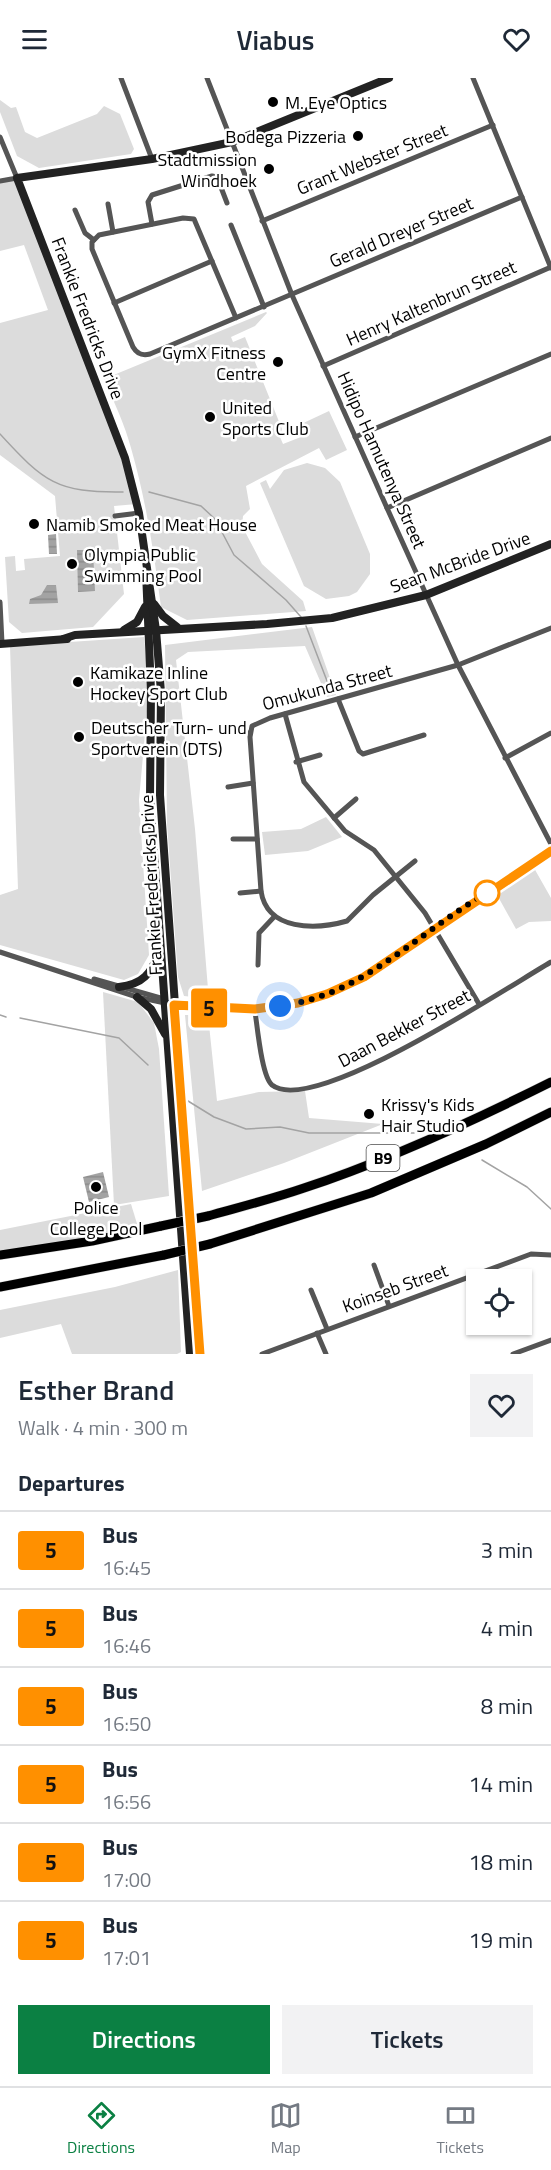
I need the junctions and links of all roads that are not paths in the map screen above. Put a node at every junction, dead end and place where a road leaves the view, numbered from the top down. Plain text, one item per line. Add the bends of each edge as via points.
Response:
1 (121, 78) edge
2 (207, 78) edge
3 (389, 78) edge
4 (473, 78) edge
5 (493, 125) junction
6 (0, 138) edge
7 (232, 142) junction
8 (152, 159) junction
9 (17, 178) junction
10 (0, 181) edge
11 (522, 197) junction
12 (226, 203) dead end
13 (108, 204) dead end
14 (75, 210) dead end
15 (262, 221) junction
16 (152, 224) junction
17 (231, 225) dead end
18 (113, 232) junction
19 (93, 240) junction
20 (212, 261) junction
21 (551, 267) edge
22 (292, 295) junction
23 (114, 303) junction
24 (264, 307) junction
25 (236, 318) junction
26 (551, 354) edge
27 (324, 366) junction
28 (355, 436) junction
29 (551, 438) edge
30 (387, 508) junction
31 (139, 513) junction
32 (115, 516) dead end
33 (551, 544) edge
34 (426, 595) junction
35 (150, 600) junction
36 (0, 602) edge
37 (237, 626) junction
38 (178, 628) junction
39 (551, 628) edge
40 (120, 632) junction
41 (153, 632) junction
42 (63, 639) junction
43 (1, 644) edge
44 (458, 665) junction
45 (338, 699) junction
46 (285, 714) junction
47 (221, 732) dead end
48 (250, 733) junction
49 (551, 733) edge
50 (424, 735) dead end
51 (320, 755) dead end
52 (505, 758) junction
53 (296, 762) junction
54 (253, 783) junction
55 (228, 787) dead end
56 (356, 799) dead end
57 (334, 818) junction
58 (257, 838) junction
59 (233, 839) dead end
60 (551, 844) edge
61 (551, 851) edge
62 (415, 861) dead end
63 (395, 877) junction
64 (261, 891) junction
65 (240, 893) dead end
66 (274, 916) junction
67 (435, 927) junction
68 (160, 948) junction
69 (0, 952) edge
70 (551, 962) edge
71 (258, 965) dead end
72 (52, 968) junction
73 (118, 987) junction
74 (137, 997) junction
75 (169, 1002) junction
76 (479, 1004) junction
77 (254, 1007) junction
78 (167, 1038) junction
79 (551, 1082) edge
80 (551, 1112) edge
81 (0, 1255) edge
82 (551, 1255) edge
83 (374, 1265) dead end
84 (0, 1288) edge
85 (311, 1290) dead end
86 (389, 1306) junction
87 (327, 1329) junction
88 (317, 1332) junction
89 (551, 1340) edge
90 (190, 1354) edge
91 (200, 1354) edge
92 (262, 1354) edge
93 (326, 1354) edge
94 (513, 1354) edge

1 - 8 street
2 - 7 street, Hidipo Hamutenya Street
3 - 7 main road
4 - 5 street
5 - 11 street
5 - 15 street, Grant Webster Street
6 - 9 street, Frankie Fredricks Drive
7 - 8 main road
7 - 15 street, Hidipo Hamutenya Street
8 - 9 main road
9 - 10 street
9 - 31 main road, Frankie Fredricks Drive via 112,420
11 - 21 street
11 - 22 street, Gerald Dreyer Street
12 - 16 street via 217,177 212,176 152,195 148,202
13 - 18 street
14 - 19 street, Gerald Dreyer Street via 85,233
15 - 22 street, Hidipo Hamutenya Street
16 - 18 street
16 - 20 street via 194,219
17 - 24 street
18 - 19 street
19 - 23 street, Gerald Dreyer Street via 92,249
20 - 23 street
20 - 25 street
21 - 27 street, Henry Kaltenbrun Street
22 - 24 street, Gerald Dreyer Street
22 - 27 street, Hidipo Hamutenya Street
23 - 25 street, Gerald Dreyer Street via 135,351 144,355
24 - 25 street, Gerald Dreyer Street
26 - 28 street
27 - 28 street, Hidipo Hamutenya Street
28 - 30 street, Hidipo Hamutenya Street
29 - 30 street
30 - 34 street, Hidipo Hamutenya Street
31 - 32 street
31 - 35 main road, Frankie Fredricks Drive
33 - 34 main road, Sean McBride Drive
34 - 37 main road, Sean McBride Drive via 332,618
34 - 44 street, Hidipo Hamutenya Street
35 - 38 main road
35 - 40 main road via 137,622
35 - 41 main road, Frankie Fredricks Drive
36 - 43 street
37 - 38 main road, Sean McBride Drive
37 - 41 main road, Sean McBride Drive via 226,630
38 - 41 main road, Sean McBride Drive
39 - 44 street, Omukunda Street
40 - 41 main road, Sean McBride Drive
40 - 42 main road, Sean McBride Drive
41 - 42 main road, Sean McBride Drive
41 - 68 main road, Frankie Fredericks Drive via 150,798
41 - 75 main road, Frankie Fredericks Drive via 161,692 160,795
42 - 43 main road, Sean McBride Drive
44 - 45 street, Omukunda Street
44 - 52 street, Hidipo Hamutenya Street
45 - 46 street, Omukunda Street
45 - 50 street via 363,754
46 - 48 street, Omukunda Street via 256,722
46 - 53 street
47 - 48 street
48 - 54 street, Omukunda Street
49 - 52 street
51 - 53 street
52 - 60 street, Hidipo Hamutenya Street
53 - 57 street via 304,782
54 - 55 street
54 - 58 street, Omukunda Street
56 - 57 street
57 - 63 street via 345,831 374,850
58 - 59 street
58 - 64 street, Omukunda Street
61 - 67 main road
62 - 63 street
63 - 66 street via 352,919 296,925
63 - 67 street
64 - 65 street
64 - 66 street, Omukunda Street via 264,905
66 - 71 street via 259,933
67 - 76 street
67 - 77 main road via 346,987 298,1003
68 - 73 main road via 147,976 136,984
68 - 75 main road, Frankie Fredericks Drive
69 - 72 street
70 - 76 street, Daan Bekker Street
72 - 73 street
72 - 74 street
73 - 75 street
74 - 75 street
74 - 78 main road via 151,1009
75 - 77 main road
75 - 78 main road, Frankie Fredericks Drive
75 - 91 main road, Frankie Fredericks Drive
76 - 77 street, Daan Bekker Street via 355,1074 296,1088 277,1087 266,1075
78 - 90 main road, Frankie Fredericks Drive
79 - 81 highway, B9, bridge via 497,1109 303,1188 208,1216 92,1241
80 - 84 highway, B9, bridge via 371,1193 210,1244
82 - 86 street, Koinseb Street via 531,1254
83 - 86 street
85 - 87 street
86 - 87 street, Koinseb Street
87 - 88 street, Koinseb Street
88 - 92 street, Koinseb Street
88 - 93 street
89 - 94 street

